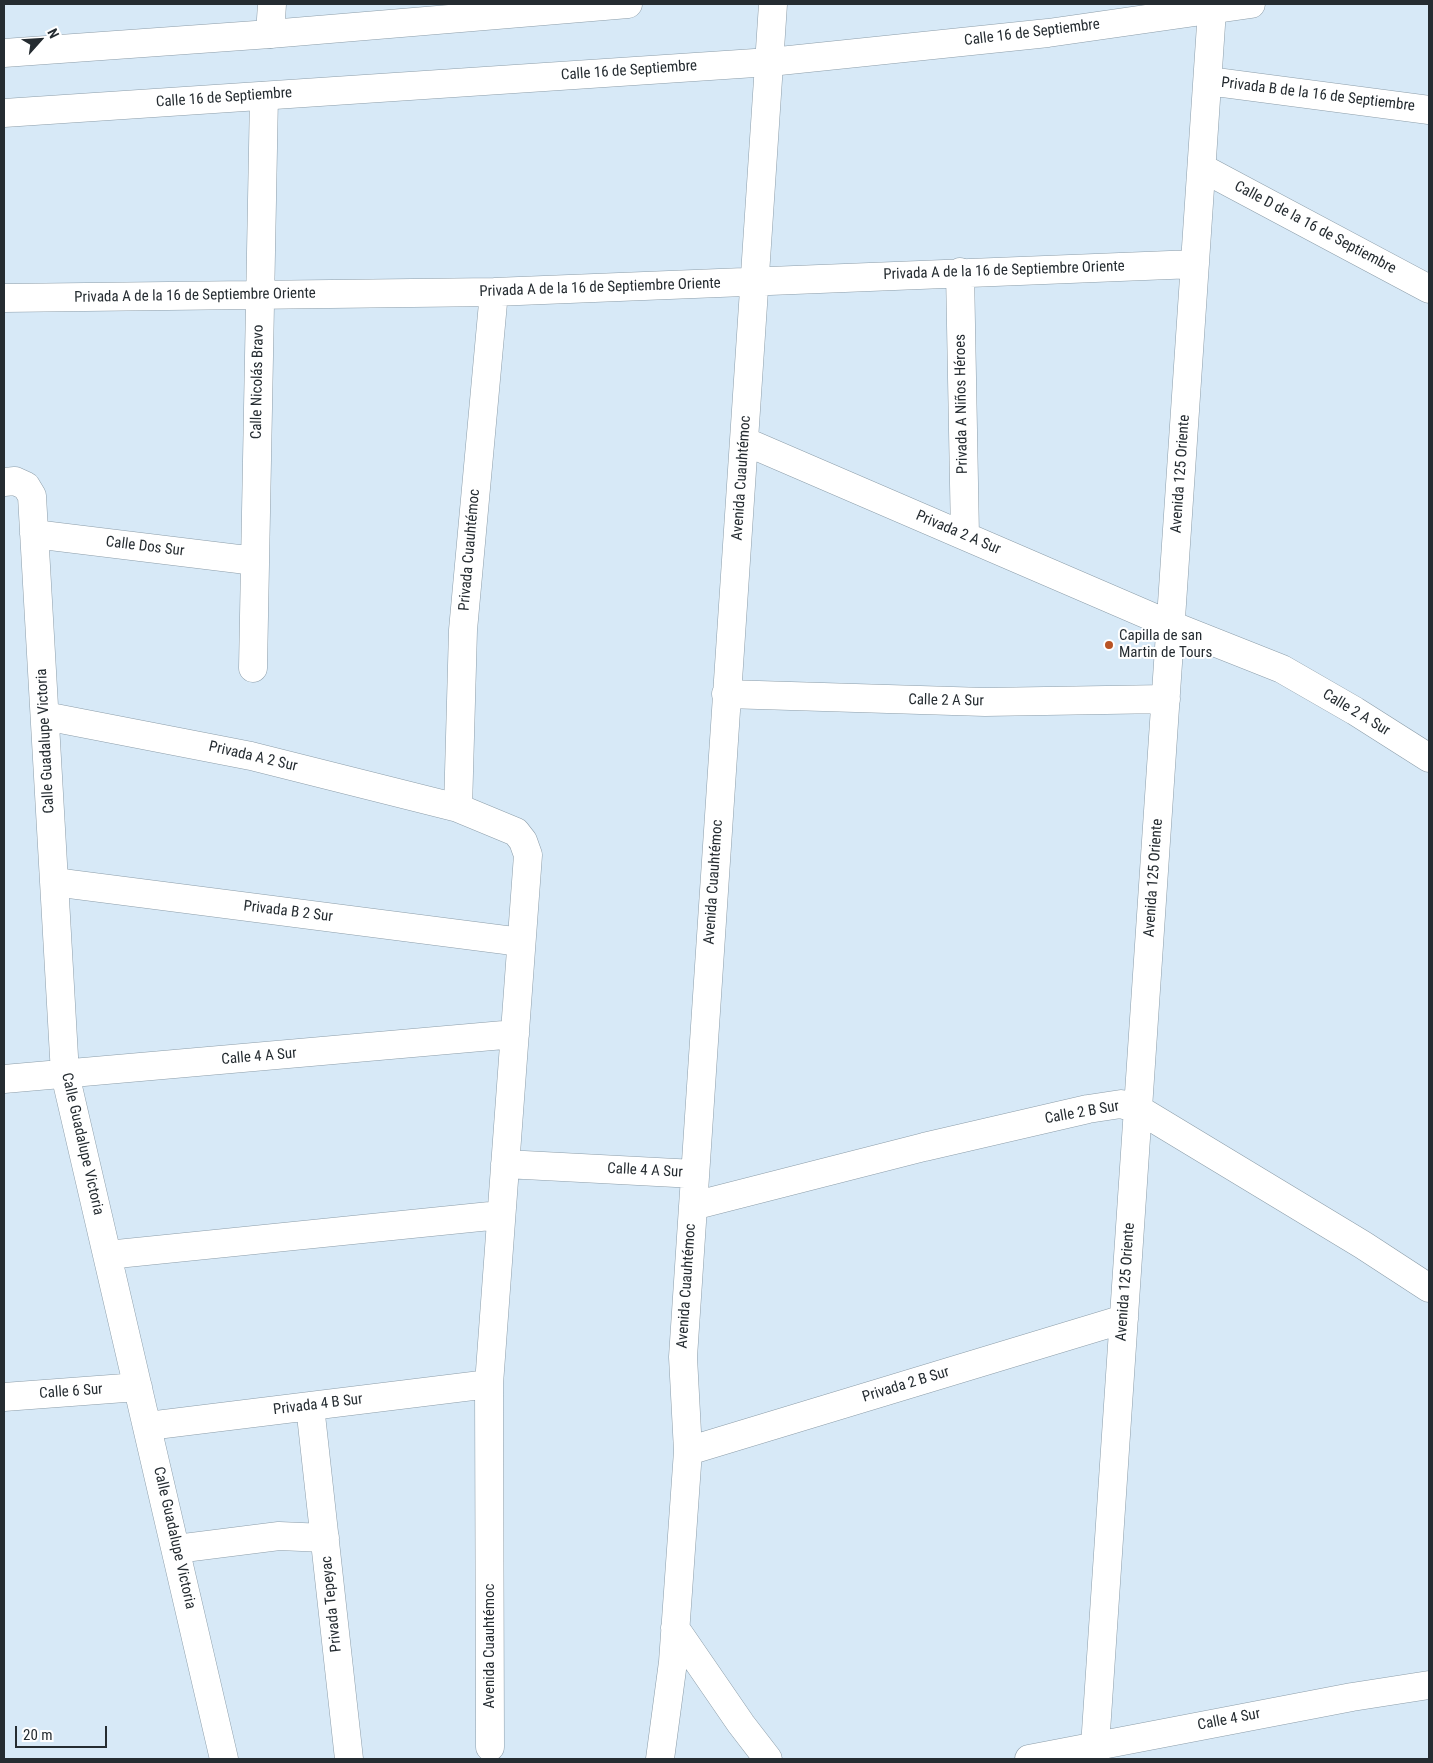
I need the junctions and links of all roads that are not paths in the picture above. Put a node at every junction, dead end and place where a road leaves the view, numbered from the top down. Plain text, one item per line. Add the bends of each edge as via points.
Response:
1 (272, 4) edge
2 (628, 4) edge
3 (773, 4) edge
4 (1251, 4) edge
5 (1212, 10) junction
6 (270, 34) junction
7 (4, 53) edge
8 (770, 62) junction
9 (1208, 80) junction
10 (264, 96) junction
11 (1429, 110) edge
12 (4, 113) edge
13 (1202, 168) junction
14 (1195, 264) junction
15 (960, 272) junction
16 (754, 282) junction
17 (1429, 289) edge
18 (494, 292) junction
19 (260, 296) junction
20 (4, 298) edge
21 (744, 441) junction
22 (15, 484) edge
23 (34, 534) junction
24 (965, 536) junction
25 (255, 561) junction
26 (1170, 625) junction
27 (252, 668) dead end
28 (726, 694) junction
29 (1166, 698) junction
30 (45, 716) junction
31 (1429, 758) edge
32 (458, 808) junction
33 (54, 882) junction
34 (521, 942) junction
35 (515, 1034) junction
36 (65, 1074) junction
37 (4, 1079) edge
38 (1138, 1109) junction
39 (505, 1164) junction
40 (695, 1174) junction
41 (693, 1206) junction
42 (500, 1215) junction
43 (107, 1255) junction
44 (1429, 1288) edge
45 (1124, 1319) junction
46 (489, 1384) junction
47 (138, 1387) junction
48 (4, 1397) edge
49 (310, 1406) junction
50 (148, 1426) junction
51 (688, 1451) junction
52 (325, 1538) junction
53 (176, 1549) junction
54 (675, 1628) junction
55 (1429, 1685) edge
56 (1095, 1746) junction
57 (490, 1747) dead end
58 (224, 1759) edge
59 (349, 1759) edge
60 (660, 1759) edge
61 (768, 1759) edge
62 (1029, 1759) edge

1 - 6 street
2 - 6 street
3 - 8 street, Avenida Cuauhtémoc
4 - 5 street, Calle 16 de Septiembre
5 - 8 street, Calle 16 de Septiembre via 1048,32
5 - 9 street, Avenida 125 Oriente
6 - 7 street
8 - 10 street, Calle 16 de Septiembre
8 - 16 street, Avenida Cuauhtémoc
9 - 11 street, Privada B de la 16 de Septiembre
9 - 13 street, Avenida 125 Oriente
10 - 12 street, Calle 16 de Septiembre
10 - 19 street, Calle Nicolás Bravo
13 - 14 street, Avenida 125 Oriente
13 - 17 street, Calle D de la 16 de Septiembre
14 - 15 street, Privada A de la 16 de Septiembre Oriente
14 - 26 street, Avenida 125 Oriente
15 - 16 street, Privada A de la 16 de Septiembre Oriente
15 - 24 street, Privada A Niños Héroes
16 - 18 street, Privada A de la 16 de Septiembre Oriente
16 - 21 street, Avenida Cuauhtémoc
18 - 19 street, Privada A de la 16 de Septiembre Oriente
18 - 32 street, Privada Cuauhtémoc via 462,630
19 - 20 street, Privada A de la 16 de Septiembre Oriente
19 - 25 street, Calle Nicolás Bravo
21 - 24 street, Privada 2 A Sur
21 - 28 street, Avenida Cuauhtémoc
22 - 23 street, Calle Guadalupe Victoria via 32,496
23 - 25 street, Calle Dos Sur
23 - 30 street, Calle Guadalupe Victoria
24 - 26 street, Privada 2 A Sur
25 - 27 street, Calle Nicolás Bravo
26 - 29 street, Avenida 125 Oriente
26 - 31 street, Calle 2 A Sur via 1282,669 1355,710
28 - 29 street, Calle 2 A Sur via 985,702
28 - 40 street, Avenida Cuauhtémoc
29 - 38 street, Avenida 125 Oriente
30 - 32 street, Privada A 2 Sur via 252,756
30 - 33 street, Calle Guadalupe Victoria
32 - 34 street, Avenida Cuauhtémoc via 516,832 523,841 528,855
33 - 34 street, Privada B 2 Sur
33 - 36 street, Calle Guadalupe Victoria
34 - 35 street, Avenida Cuauhtémoc
35 - 36 street, Calle 4 A Sur
35 - 39 street, Avenida Cuauhtémoc
36 - 37 street, Calle 4 A Sur
36 - 43 street, Calle Guadalupe Victoria
38 - 41 street, Calle 2 B Sur via 1121,1104 1088,1109
38 - 44 street, Calle 2 B Sur
38 - 45 street, Avenida 125 Oriente
39 - 40 street, Calle 4 A Sur
39 - 42 street, Avenida Cuauhtémoc
40 - 41 street, Avenida Cuauhtémoc
41 - 51 street, Avenida Cuauhtémoc via 683,1357
42 - 43 street
42 - 46 street, Avenida Cuauhtémoc
43 - 47 street, Calle Guadalupe Victoria
45 - 51 street, Privada 2 B Sur
45 - 56 street, Avenida 125 Oriente
46 - 49 street, Privada 4 B Sur
46 - 57 street, Avenida Cuauhtémoc
47 - 48 street, Calle 6 Sur
47 - 50 street, Calle Guadalupe Victoria
49 - 50 street, Privada 4 B Sur
49 - 52 street
50 - 53 street, Calle Guadalupe Victoria
51 - 54 street, Avenida Cuauhtémoc
52 - 53 street, Privada Tepeyac via 279,1536
52 - 59 street, Privada Tepeyac
53 - 58 street, Calle Guadalupe Victoria
54 - 60 street, Avenida Cuauhtémoc
54 - 61 street
55 - 56 street, Calle 4 Sur
56 - 62 street, Calle 4 Sur

